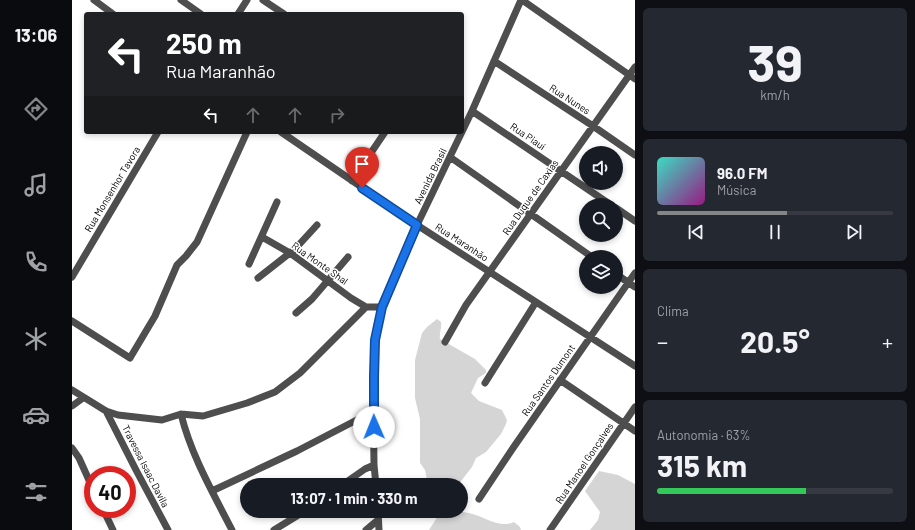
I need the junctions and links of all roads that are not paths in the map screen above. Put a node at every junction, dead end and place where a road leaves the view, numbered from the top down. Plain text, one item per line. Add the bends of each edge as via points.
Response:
1 (94, 0) edge
2 (181, 0) edge
3 (247, 0) edge
4 (263, 0) edge
5 (522, 0) edge
6 (104, 3) edge
7 (111, 12) edge
8 (198, 12) edge
9 (239, 12) edge
10 (281, 12) edge
11 (494, 61) junction
12 (635, 67) edge
13 (632, 77) edge
14 (472, 111) junction
15 (593, 126) junction
16 (464, 128) edge
17 (157, 134) edge
18 (245, 134) edge
19 (284, 134) edge
20 (384, 134) edge
21 (461, 134) edge
22 (635, 155) edge
23 (450, 157) junction
24 (561, 171) junction
25 (352, 181) junction
26 (601, 198) edge
27 (277, 202) dead end
28 (623, 213) edge
29 (531, 215) junction
30 (635, 221) edge
31 (317, 225) dead end
32 (417, 225) junction
33 (262, 237) junction
34 (582, 250) edge
35 (290, 253) junction
36 (348, 257) dead end
37 (249, 264) dead end
38 (490, 272) junction
39 (635, 273) edge
40 (72, 277) edge
41 (258, 278) dead end
42 (623, 279) edge
43 (329, 280) junction
44 (628, 282) junction
45 (635, 287) edge
46 (536, 302) junction
47 (366, 307) junction
48 (382, 307) junction
49 (296, 313) dead end
50 (72, 320) edge
51 (590, 337) junction
52 (445, 342) dead end
53 (635, 366) edge
54 (560, 380) junction
55 (485, 383) dead end
56 (72, 390) edge
57 (83, 398) junction
58 (72, 406) edge
59 (635, 407) edge
60 (106, 411) junction
61 (374, 411) junction
62 (181, 414) junction
63 (624, 423) junction
64 (635, 431) edge
65 (72, 448) edge
66 (374, 465) junction
67 (84, 469) edge
68 (352, 478) edge
69 (375, 478) edge
70 (212, 491) junction
71 (479, 499) dead end
72 (107, 518) edge
73 (294, 518) edge
74 (378, 520) joint
75 (112, 530) edge
76 (168, 530) edge
77 (232, 530) edge
78 (274, 530) edge
79 (366, 530) edge
80 (379, 530) edge
81 (550, 530) edge

1 - 6 street
2 - 8 street
3 - 9 street
4 - 10 street
5 - 11 street, Avenida Brasil
5 - 13 street
6 - 7 street
11 - 14 street, Avenida Brasil
11 - 15 street, Rua Nunes
12 - 13 street, Rua Duque de Caxias
13 - 15 street, Rua Duque de Caxias
14 - 16 street, Avenida Brasil
14 - 24 street, Rua Piauí
15 - 22 street, Rua Nunes
15 - 24 street, Rua Duque de Caxias
17 - 40 street, Rua Monsenhor Tavora
18 - 50 street via 196,242 177,265 155,316 130,358
19 - 25 street, Rua Maranhão
20 - 25 street
21 - 23 street, Avenida Brasil
23 - 29 street
23 - 32 street, Avenida Brasil
24 - 26 street, Rua Piauí
24 - 29 street, Rua Duque de Caxias
25 - 32 street, Rua Maranhão
27 - 33 street
28 - 30 street
29 - 34 street
29 - 38 street, Rua Duque de Caxias
31 - 35 street
32 - 38 street, Rua Maranhão
32 - 48 street, Avenida Brasil
33 - 35 street, Rua Monte Shal
33 - 37 street
35 - 41 street
35 - 43 street, Rua Monte Shal
36 - 43 street
38 - 46 street, Rua Maranhão
38 - 52 street, Rua Duque de Caxias via 466,305
39 - 44 street, Rua Santos Dumont
42 - 44 street
43 - 47 street, Rua Monte Shal
43 - 49 street
44 - 45 street
44 - 51 street, Rua Santos Dumont
46 - 51 street, Rua Maranhão
46 - 55 street
47 - 48 street
47 - 62 street via 300,373 275,392 203,416
48 - 61 street, Avenida Brasil via 375,340
51 - 53 street, Rua Maranhão
51 - 54 street, Rua Santos Dumont
54 - 63 street
54 - 71 street, Rua Santos Dumont
56 - 57 street
57 - 58 street
57 - 60 street
59 - 63 street, Rua Manoel Gonçalves
60 - 62 street via 118,415 162,420
60 - 76 street, Travessa Isaac Davila
61 - 66 street, Avenida Brasil
61 - 70 street
62 - 70 street via 185,432
63 - 64 street
63 - 81 street, Rua Manoel Gonçalves
65 - 67 street
66 - 68 street
66 - 69 street, Avenida Brasil
70 - 77 street
72 - 75 street
73 - 78 street
74 - 79 street
74 - 80 street

